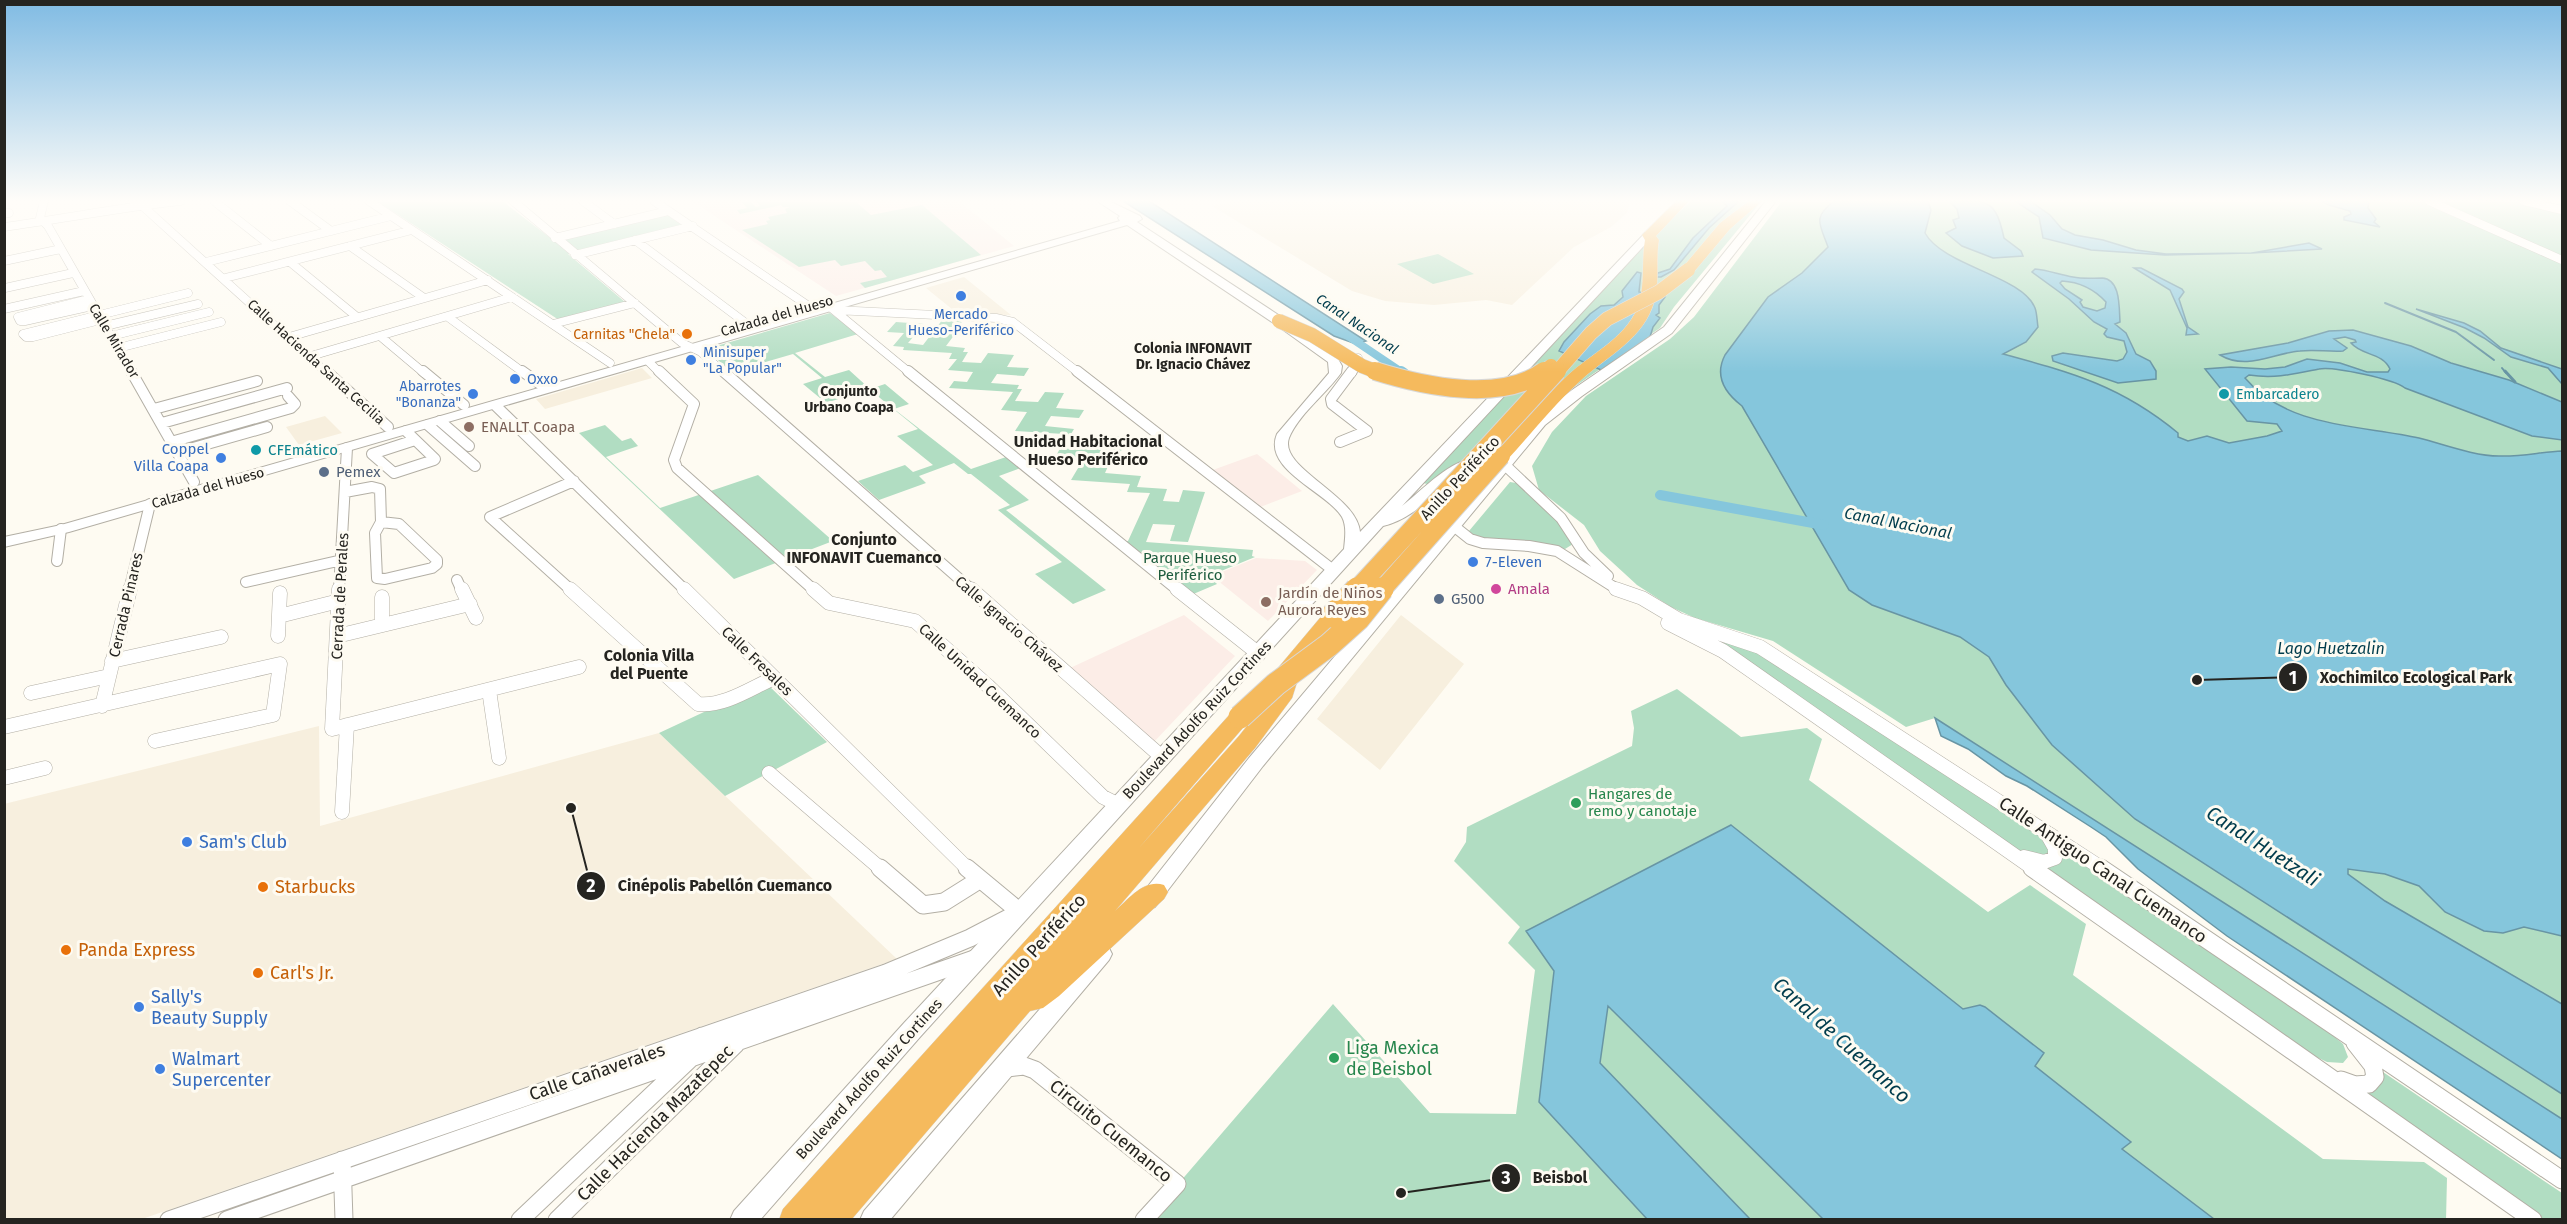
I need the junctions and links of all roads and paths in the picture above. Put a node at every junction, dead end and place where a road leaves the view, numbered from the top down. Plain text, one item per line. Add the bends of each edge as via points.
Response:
1 (66, 258) edge
2 (202, 258) edge
3 (222, 258) edge
4 (305, 258) edge
5 (367, 258) edge
6 (455, 258) edge
7 (579, 258) edge
8 (659, 258) edge
9 (745, 258) edge
10 (994, 258) edge
11 (1185, 258) edge
12 (1192, 258) edge
13 (1627, 258) edge
14 (1649, 258) edge
15 (1697, 258) edge
16 (1719, 258) edge
17 (206, 262) junction
18 (290, 262) junction
19 (74, 273) junction
20 (225, 278) junction
21 (488, 280) junction
22 (5, 288) edge
23 (188, 292) dead end
24 (512, 297) junction
25 (424, 298) junction
26 (4, 301) edge
27 (635, 303) junction
28 (198, 304) dead end
29 (92, 306) junction
30 (823, 307) junction
31 (4, 309) edge
32 (859, 311) junction
33 (209, 312) dead end
34 (448, 316) junction
35 (357, 317) junction
36 (848, 320) junction
37 (1279, 321) junction
38 (221, 322) dead end
39 (553, 324) junction
40 (747, 324) junction
41 (111, 336) junction
42 (380, 336) junction
43 (289, 337) junction
44 (1582, 342) junction
45 (687, 346) junction
46 (118, 348) junction
47 (311, 356) junction
48 (1358, 358) junction
49 (648, 361) junction
50 (610, 363) junction
51 (1336, 366) junction
52 (1352, 372) junction
53 (1512, 378) junction
54 (257, 381) dead end
55 (540, 384) junction
56 (464, 405) junction
57 (496, 406) junction
58 (154, 409) junction
59 (162, 423) junction
60 (434, 423) junction
61 (267, 427) dead end
62 (401, 435) junction
63 (171, 442) junction
64 (1340, 442) dead end
65 (1451, 444) junction
66 (469, 446) dead end
67 (347, 448) junction
68 (178, 452) junction
69 (1480, 462) junction
70 (475, 466) dead end
71 (1506, 466) junction
72 (574, 481) junction
73 (194, 482) junction
74 (345, 492) junction
75 (150, 504) junction
76 (1350, 518) junction
77 (381, 522) junction
78 (1376, 524) junction
79 (1455, 527) junction
80 (61, 529) junction
81 (4, 532) edge
82 (4, 542) edge
83 (1577, 542) junction
84 (1352, 550) junction
85 (1552, 550) junction
86 (342, 560) junction
87 (57, 561) dead end
88 (1333, 570) junction
89 (457, 580) dead end
90 (246, 582) dead end
91 (280, 593) dead end
92 (1627, 593) junction
93 (382, 597) dead end
94 (339, 601) junction
95 (470, 604) junction
96 (279, 616) junction
97 (476, 618) dead end
98 (382, 625) junction
99 (278, 636) dead end
100 (337, 636) junction
101 (221, 637) dead end
102 (1259, 654) junction
103 (112, 661) junction
104 (579, 667) dead end
105 (109, 676) junction
106 (774, 678) junction
107 (489, 690) junction
108 (31, 693) dead end
109 (102, 706) junction
110 (347, 725) junction
111 (4, 727) edge
112 (155, 741) dead end
113 (499, 758) dead end
114 (1163, 758) junction
115 (45, 768) dead end
116 (769, 773) dead end
117 (4, 778) edge
118 (1119, 805) junction
119 (342, 812) dead end
120 (2044, 830) junction
121 (2012, 853) junction
122 (979, 880) junction
123 (1155, 892) joint
124 (1020, 912) junction
125 (979, 957) junction
126 (908, 973) junction
127 (744, 1022) junction
128 (1014, 1031) junction
129 (2348, 1034) junction
130 (702, 1036) junction
131 (738, 1042) junction
132 (691, 1058) junction
133 (1035, 1070) junction
134 (998, 1073) junction
135 (2329, 1076) junction
136 (342, 1160) junction
137 (344, 1179) junction
138 (2562, 1180) edge
139 (169, 1220) edge
140 (227, 1220) edge
141 (344, 1220) edge
142 (520, 1220) edge
143 (558, 1220) edge
144 (742, 1220) edge
145 (795, 1220) edge
146 (829, 1220) edge
147 (873, 1220) edge
148 (1144, 1220) edge
149 (2533, 1220) edge

1 - 19 street, Calle Mirador
2 - 17 street, Calle Hacienda Santa Cecilia
3 - 17 street
4 - 18 street
5 - 25 street
6 - 21 street
7 - 27 street, Calle Ignacio Chávez
8 - 40 street
9 - 30 street
10 - 30 main road, Calzada del Hueso
11 - 37 main road
12 - 48 main road
13 - 53 main road, Boulevard Adolfo Ruiz Cortines
14 - 145 highway, Anillo Periférico, bridge via 1646,306 1636,325 1576,376 1539,415 1408,558 1358,619 1240,717
15 - 44 highway, Anillo Periférico, bridge via 1681,276 1607,319
16 - 71 main road via 1668,330 1550,413
17 - 20 street, Calle Hacienda Santa Cecilia
18 - 20 street
18 - 35 street
19 - 22 street
19 - 29 street, Calle Mirador
20 - 43 street, Calle Hacienda Santa Cecilia
21 - 24 street
21 - 25 street
23 - 29 street
24 - 34 street
24 - 39 street
25 - 35 street
26 - 29 street
27 - 39 street
27 - 45 street, Calle Ignacio Chávez
28 - 29 street
29 - 29 street via 33,337 24,334
29 - 29 street via 18,317 22,321
29 - 31 street
29 - 41 street, Calle Mirador
30 - 32 street
30 - 36 street
30 - 40 main road, Calzada del Hueso
30 - 45 main road, Calzada del Hueso
32 - 36 street
32 - 88 street via 1013,322
33 - 41 street
34 - 42 street
34 - 55 street
35 - 43 street
36 - 102 street
37 - 44 highway, bridge via 1368,369 1463,388 1533,380 1543,375 1568,348
37 - 51 main road via 1331,357
38 - 46 street
39 - 50 street
40 - 45 main road, Calzada del Hueso
41 - 46 street, Calle Mirador
42 - 47 street
42 - 56 street
43 - 47 street, Calle Hacienda Santa Cecilia
44 - 128 highway, Anillo Periférico, bridge via 1295,659 1281,698 1259,728
45 - 49 main road, Calzada del Hueso
45 - 50 main road, Calzada del Hueso
45 - 114 street, Calle Ignacio Chávez via 700,352
46 - 58 street, Calle Mirador
47 - 62 street, Calle Hacienda Santa Cecilia
48 - 52 street
48 - 53 main road via 1376,367 1454,385 1484,385
49 - 57 main road, Calzada del Hueso
49 - 118 street, Calle Unidad Cuemanco via 694,404 674,460 688,479 829,603 915,621 1103,797
50 - 55 main road, Calzada del Hueso
51 - 52 street
51 - 76 main road via 1327,385 1288,429 1281,442 1282,454
52 - 64 street via 1331,399 1332,404 1367,429
53 - 65 main road, Boulevard Adolfo Ruiz Cortines
54 - 58 street
55 - 56 main road, Calzada del Hueso
56 - 62 main road, Calzada del Hueso
57 - 60 main road, Calzada del Hueso
57 - 72 street, Calle Fresales
58 - 59 street, Calle Mirador
59 - 63 street, Calle Mirador
59 - 63 street via 288,392 295,404
60 - 62 main road, Calzada del Hueso
60 - 66 street
60 - 70 street
61 - 68 street
62 - 62 street, Calle Hacienda Santa Cecilia via 372,454 394,473 434,460
62 - 67 main road, Calzada del Hueso
62 - 73 main road, Calzada del Hueso
63 - 68 street, Calle Mirador
65 - 69 main road
65 - 78 main road, Boulevard Adolfo Ruiz Cortines
67 - 74 street, Cerrada de Perales
67 - 75 main road, Calzada del Hueso
68 - 73 street, Calle Mirador
69 - 71 main road
69 - 78 main road via 1458,469 1407,510
71 - 79 main road
71 - 83 street, Calle Antiguo Canal Cuemanco via 1561,518
72 - 106 street, Calle Fresales
72 - 106 street via 490,517 698,704 716,703
73 - 81 main road, Calzada del Hueso
74 - 77 street via 379,488
74 - 86 street, Cerrada de Perales
75 - 80 main road, Calzada del Hueso
75 - 103 street, Cerrada Pinares
76 - 78 main road
76 - 84 main road
77 - 77 street via 375,532 377,578 437,564 399,524
78 - 84 main road, Boulevard Adolfo Ruiz Cortines
79 - 85 street, Calle Antiguo Canal Cuemanco via 1483,543
79 - 123 main road via 1256,762
80 - 82 main road, Calzada del Hueso
80 - 87 street
83 - 85 street, Calle Antiguo Canal Cuemanco via 1569,550
83 - 92 street, Calle Antiguo Canal Cuemanco
84 - 88 main road, Boulevard Adolfo Ruiz Cortines
85 - 92 street, Calle Antiguo Canal Cuemanco
86 - 90 street
86 - 94 street, Cerrada de Perales
88 - 102 main road, Boulevard Adolfo Ruiz Cortines
89 - 95 street
91 - 96 street
92 - 120 street, Calle Antiguo Canal Cuemanco via 1679,620 1760,647
92 - 121 street, Calle Antiguo Canal Cuemanco via 1656,616 1723,651
93 - 98 street
94 - 96 street
94 - 100 street, Cerrada de Perales
95 - 97 street
95 - 98 street
96 - 99 street
98 - 100 street
100 - 110 street, Cerrada de Perales via 332,729
101 - 103 street
102 - 114 main road, Boulevard Adolfo Ruiz Cortines
103 - 105 street, Cerrada Pinares
104 - 107 street
105 - 108 street
105 - 109 street, Cerrada Pinares
106 - 122 street, Calle Fresales
107 - 110 street
107 - 113 street
109 - 111 street
109 - 112 street via 280,664 273,715
110 - 119 street
114 - 118 main road, Boulevard Adolfo Ruiz Cortines
115 - 117 street
116 - 122 street via 923,905 938,904
118 - 124 main road, Boulevard Adolfo Ruiz Cortines
120 - 121 street via 2055,848 2055,858 2050,862
120 - 129 street, Calle Antiguo Canal Cuemanco
121 - 135 street, Calle Antiguo Canal Cuemanco
122 - 124 street, Calle Fresales
123 - 128 highway via 1054,985
124 - 125 main road, Boulevard Adolfo Ruiz Cortines
124 - 126 street, Calle Cañaverales
125 - 126 street, Calle Cañaverales
125 - 144 main road, Boulevard Adolfo Ruiz Cortines
126 - 127 street, Calle Cañaverales
126 - 131 street, Calle Cañaverales
127 - 130 street, Calle Cañaverales
127 - 131 street, Calle Hacienda Mazatepec
128 - 133 street, Circuito Cuemanco
128 - 134 main road
128 - 146 highway, Anillo Periférico
129 - 135 street via 2373,1066 2375,1077 2369,1084 2355,1085
129 - 138 street, Calle Antiguo Canal Cuemanco
130 - 132 street, Calle Hacienda Mazatepec
130 - 136 street, Calle Cañaverales
131 - 132 street, Calle Cañaverales
131 - 143 street, Calle Hacienda Mazatepec
132 - 137 street, Calle Cañaverales
132 - 142 street, Calle Hacienda Mazatepec
133 - 134 street, Circuito Cuemanco via 1018,1065
133 - 148 street, Circuito Cuemanco via 1177,1185
134 - 147 main road
135 - 149 street, Calle Antiguo Canal Cuemanco
136 - 137 street
136 - 139 street, Calle Cañaverales
137 - 140 street, Calle Cañaverales
137 - 141 street

